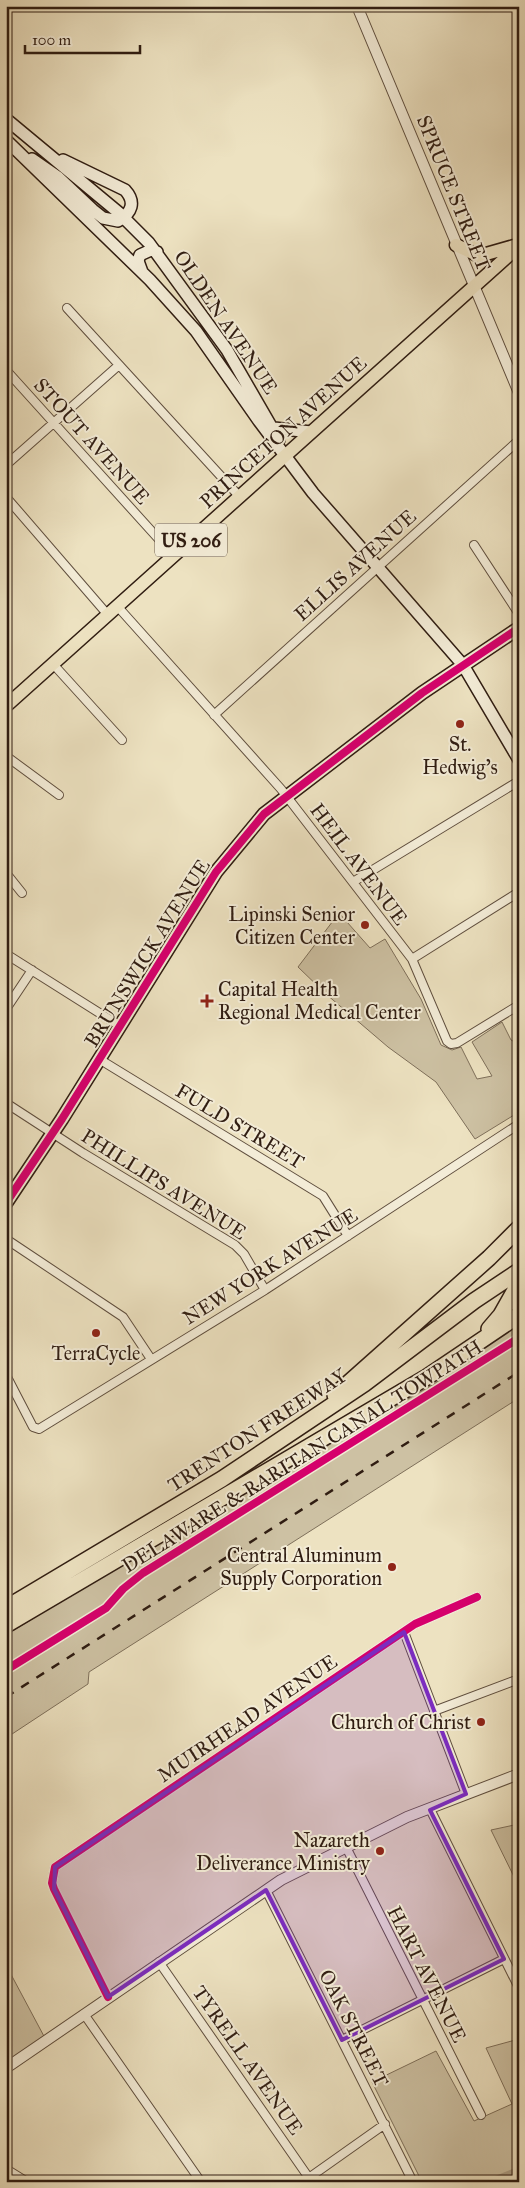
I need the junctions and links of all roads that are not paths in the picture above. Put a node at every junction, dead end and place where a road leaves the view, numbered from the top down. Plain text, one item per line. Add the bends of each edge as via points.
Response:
1 (357, 6) edge
2 (6, 119) edge
3 (7, 141) edge
4 (40, 148) junction
5 (124, 218) junction
6 (519, 245) edge
7 (456, 246) junction
8 (157, 252) junction
9 (142, 272) junction
10 (474, 287) junction
11 (67, 308) dead end
12 (208, 321) junction
13 (196, 331) junction
14 (118, 364) junction
15 (6, 370) edge
16 (519, 393) edge
17 (54, 423) junction
18 (274, 428) junction
19 (311, 432) junction
20 (519, 440) edge
21 (286, 455) junction
22 (6, 465) edge
23 (239, 496) junction
24 (6, 498) edge
25 (474, 545) dead end
26 (174, 556) junction
27 (379, 566) junction
28 (113, 611) junction
29 (519, 614) edge
30 (519, 628) edge
31 (53, 664) junction
32 (462, 664) junction
33 (6, 706) edge
34 (214, 715) junction
35 (122, 740) dead end
36 (6, 756) edge
37 (519, 760) edge
38 (519, 781) edge
39 (59, 795) dead end
40 (287, 796) junction
41 (6, 873) edge
42 (353, 882) junction
43 (519, 892) edge
44 (22, 893) dead end
45 (6, 954) edge
46 (412, 959) junction
47 (32, 970) junction
48 (519, 1005) edge
49 (6, 1009) edge
50 (120, 1026) junction
51 (99, 1060) junction
52 (6, 1103) edge
53 (519, 1124) edge
54 (52, 1133) junction
55 (6, 1203) edge
56 (519, 1228) edge
57 (348, 1236) junction
58 (6, 1238) edge
59 (517, 1276) edge
60 (264, 1290) junction
61 (519, 1315) edge
62 (474, 1345) junction
63 (151, 1359) junction
64 (6, 1375) edge
65 (310, 1420) junction
66 (477, 1598) dead end
67 (6, 1608) edge
68 (6, 1624) edge
69 (404, 1632) junction
70 (519, 1678) edge
71 (434, 1711) junction
72 (519, 1774) edge
73 (466, 1794) junction
74 (430, 1809) junction
75 (346, 1847) junction
76 (266, 1890) junction
77 (504, 1959) junction
78 (159, 1962) junction
79 (519, 1988) edge
80 (108, 1997) junction
81 (422, 2000) junction
82 (84, 2014) junction
83 (342, 2040) junction
84 (6, 2068) edge
85 (481, 2115) dead end
86 (385, 2124) junction
87 (6, 2169) edge
88 (306, 2180) edge
89 (27, 2182) edge
90 (201, 2182) edge
91 (413, 2182) edge

1 - 7 street, SPRUCE STREET
2 - 4 main road, OLDEN AVENUE
3 - 5 main road via 58,177 103,218 118,221
3 - 9 main road, OLDEN AVENUE
4 - 5 main road, OLDEN AVENUE
4 - 5 main road via 125,190 132,197 132,203
5 - 8 main road, OLDEN AVENUE
6 - 7 main road via 479,256
6 - 10 main road, PRINCETON AVENUE / US 206
7 - 10 street, SPRUCE STREET
8 - 9 main road via 151,250 140,255 138,261
8 - 12 main road, OLDEN AVENUE
9 - 13 main road, OLDEN AVENUE
10 - 16 street, SPRUCE STREET
10 - 19 main road, PRINCETON AVENUE / US 206
11 - 14 street
12 - 13 main road
12 - 18 main road, OLDEN AVENUE
13 - 21 main road, OLDEN AVENUE
14 - 17 street
14 - 23 street
15 - 17 street, STOUT AVENUE
17 - 22 street
17 - 26 street, STOUT AVENUE
18 - 19 main road
18 - 21 main road, OLDEN AVENUE
19 - 21 main road, PRINCETON AVENUE / US 206
20 - 27 street, ELLIS AVENUE
21 - 23 main road, PRINCETON AVENUE / US 206
21 - 27 main road via 313,493
23 - 26 main road, PRINCETON AVENUE / US 206
24 - 28 street, HEIL AVENUE
25 - 29 street
26 - 28 main road, PRINCETON AVENUE / US 206
27 - 32 main road
27 - 34 street, ELLIS AVENUE
28 - 31 main road, PRINCETON AVENUE / US 206
28 - 34 street, HEIL AVENUE
30 - 32 main road, BRUNSWICK AVENUE
31 - 33 main road, PRINCETON AVENUE / US 206
31 - 35 street
32 - 37 main road
32 - 40 main road, BRUNSWICK AVENUE
34 - 40 street, HEIL AVENUE
36 - 39 street
38 - 42 street
40 - 42 street, HEIL AVENUE
40 - 50 main road, BRUNSWICK AVENUE via 264,814 220,866
41 - 44 street
42 - 46 street, HEIL AVENUE
43 - 46 street
45 - 47 street
46 - 48 street, HEIL AVENUE via 444,1035 451,1044
47 - 49 street
47 - 50 street
50 - 51 main road, BRUNSWICK AVENUE
51 - 54 main road, BRUNSWICK AVENUE
51 - 57 street, FULD STREET via 323,1196
52 - 54 street, PHILLIPS AVENUE
53 - 57 street, NEW YORK AVENUE
54 - 55 main road, BRUNSWICK AVENUE
54 - 60 street, PHILLIPS AVENUE via 235,1245 244,1254
56 - 65 highway
57 - 60 street, NEW YORK AVENUE
58 - 63 street via 123,1316
59 - 62 highway via 501,1315
59 - 65 highway, TRENTON FREEWAY via 474,1301 364,1384
60 - 63 street, NEW YORK AVENUE
61 - 62 highway, TRENTON FREEWAY
62 - 68 highway, TRENTON FREEWAY via 377,1407
63 - 64 street, NEW YORK AVENUE via 35,1430
65 - 67 highway, TRENTON FREEWAY via 191,1498
66 - 69 street, MUIRHEAD AVENUE via 415,1624
69 - 71 street
69 - 80 street, MUIRHEAD AVENUE via 53,1870 52,1883
70 - 71 street
71 - 73 street
72 - 73 street
73 - 74 street
74 - 75 street
74 - 77 street
75 - 76 street
75 - 81 street, HART AVENUE
76 - 78 street
76 - 83 street, OAK STREET
77 - 79 street
77 - 81 street
78 - 80 street
78 - 88 street, TYRELL AVENUE
80 - 82 street
81 - 83 street
81 - 85 street, HART AVENUE
82 - 84 street
82 - 90 street
83 - 86 street, OAK STREET
86 - 88 street
86 - 91 street, OAK STREET
87 - 89 street

